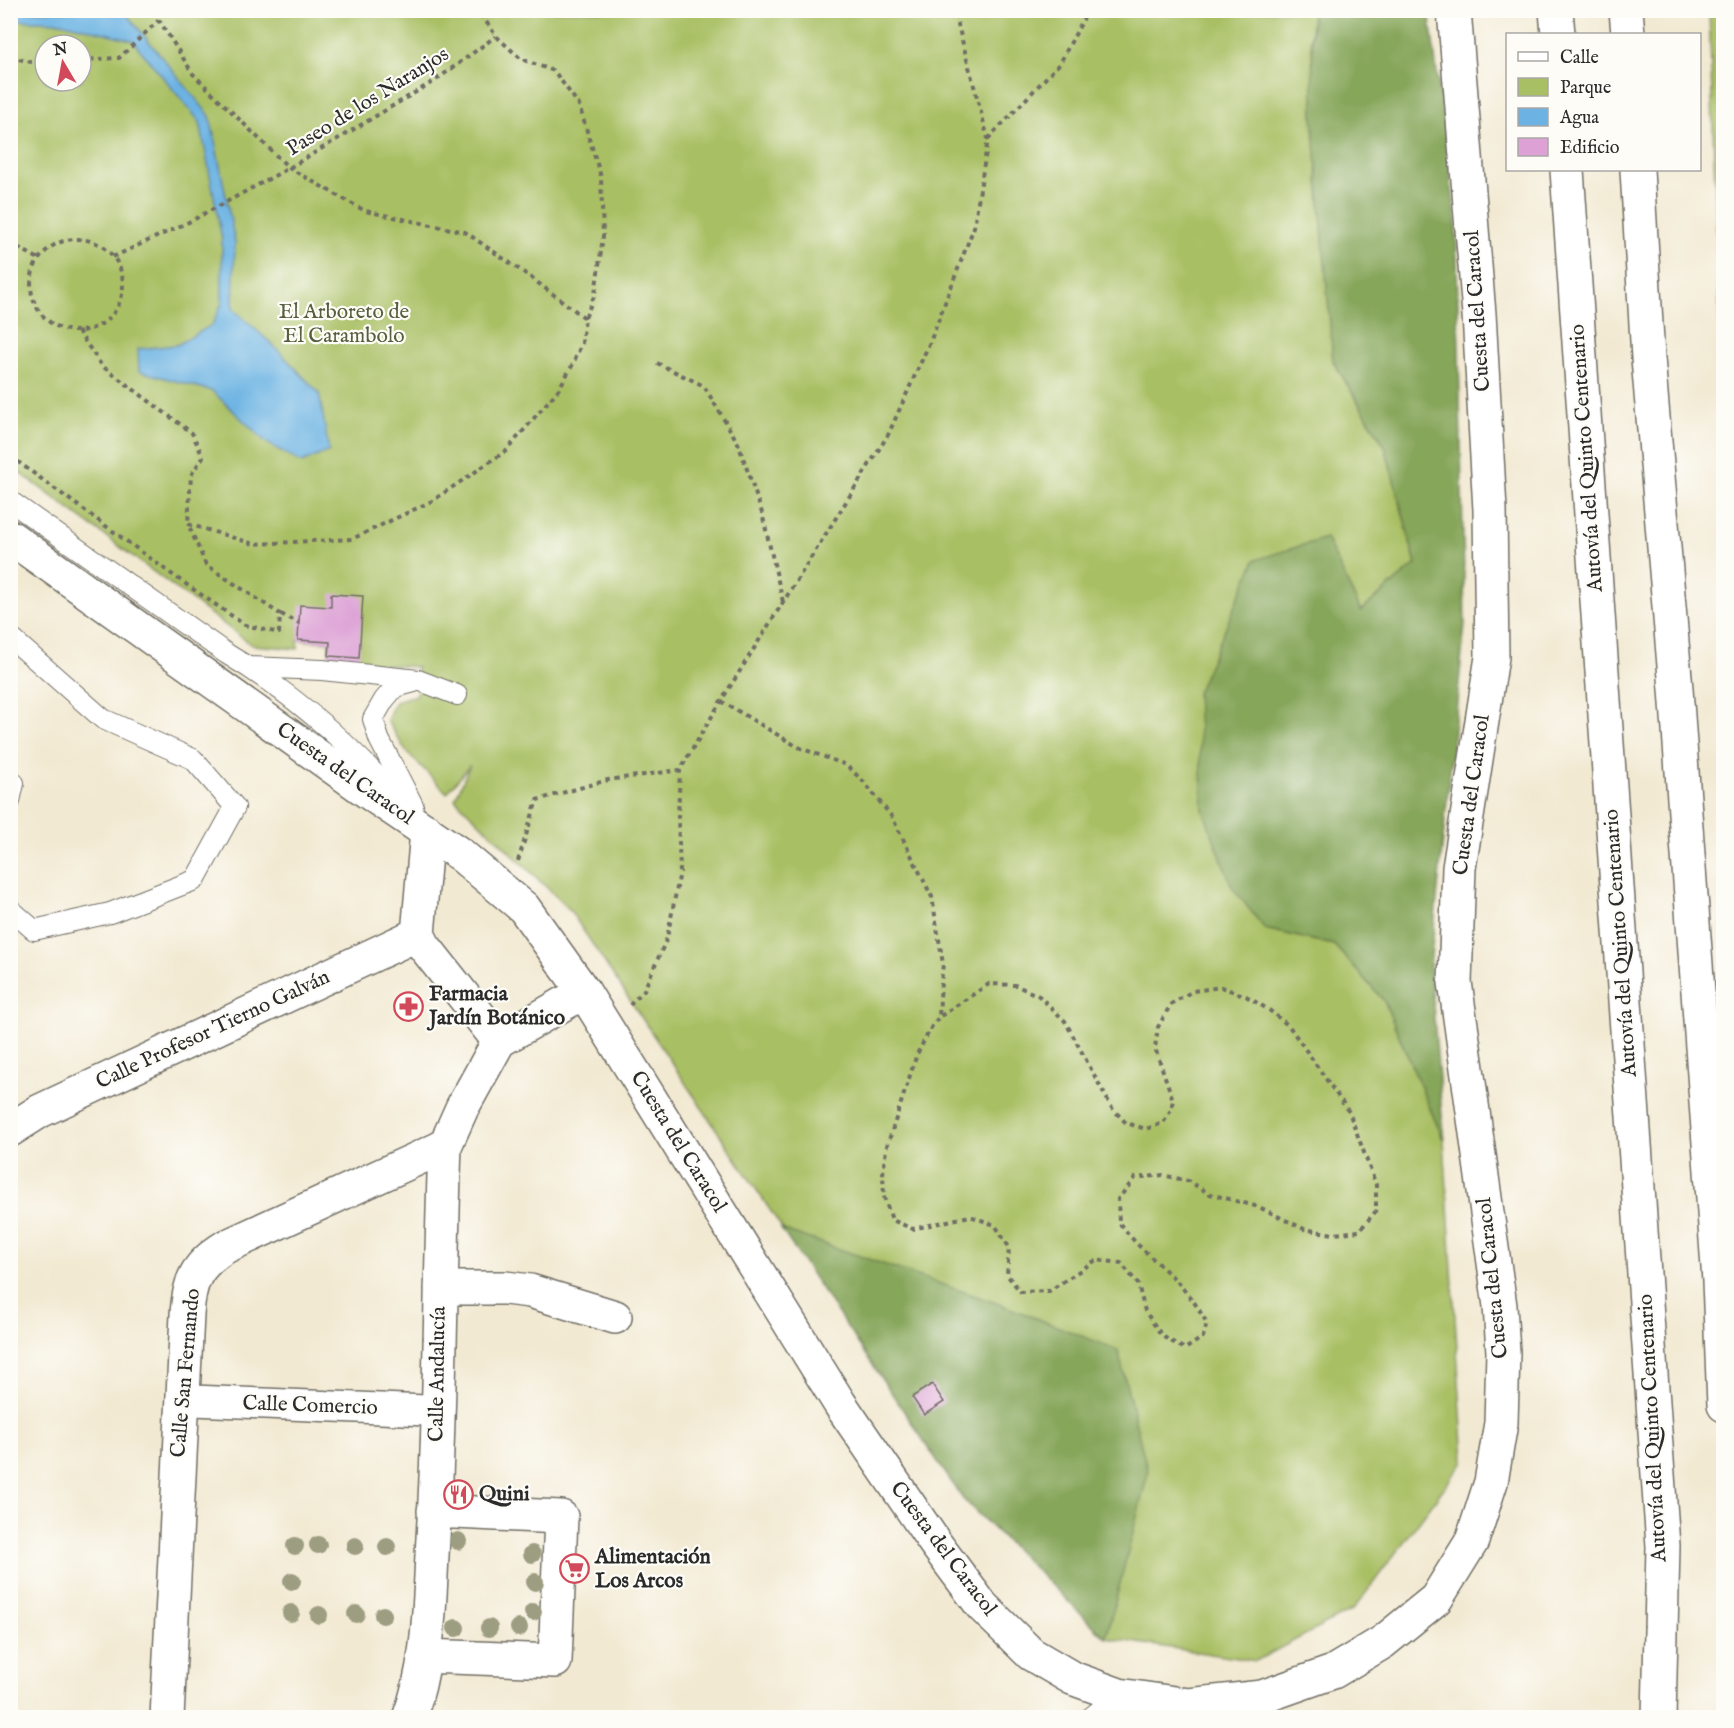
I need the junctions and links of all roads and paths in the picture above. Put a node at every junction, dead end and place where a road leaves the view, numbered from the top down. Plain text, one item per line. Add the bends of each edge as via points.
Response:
1 (159, 10) edge
2 (478, 10) edge
3 (954, 10) edge
4 (1088, 10) edge
5 (1454, 10) edge
6 (1557, 10) edge
7 (1626, 10) edge
8 (159, 20) junction
9 (1558, 33) edge
10 (1628, 33) edge
11 (496, 36) junction
12 (10, 57) edge
13 (93, 59) edge
14 (33, 62) edge
15 (988, 139) junction
16 (289, 168) junction
17 (1568, 171) edge
18 (1637, 171) edge
19 (10, 243) edge
20 (113, 257) junction
21 (39, 259) junction
22 (585, 318) junction
23 (78, 331) junction
24 (657, 363) dead end
25 (10, 456) edge
26 (10, 501) edge
27 (188, 524) junction
28 (10, 537) edge
29 (783, 602) junction
30 (280, 614) junction
31 (299, 623) dead end
32 (10, 636) edge
33 (250, 667) junction
34 (418, 680) junction
35 (457, 695) dead end
36 (721, 700) junction
37 (680, 770) junction
38 (10, 781) edge
39 (10, 801) edge
40 (427, 831) junction
41 (508, 893) junction
42 (10, 909) edge
43 (418, 934) junction
44 (584, 992) junction
45 (939, 1017) junction
46 (608, 1030) junction
47 (499, 1041) junction
48 (10, 1130) edge
49 (445, 1146) junction
50 (441, 1288) junction
51 (615, 1317) dead end
52 (182, 1400) junction
53 (1724, 1405) edge
54 (438, 1411) junction
55 (435, 1511) junction
56 (425, 1656) junction
57 (1119, 1695) junction
58 (167, 1718) edge
59 (409, 1718) edge
60 (1090, 1718) edge
61 (1659, 1718) edge

1 - 8 path
2 - 11 path
3 - 15 path
4 - 15 path via 1060,63
5 - 57 main road, Cuesta del Caracol via 1478,288 1490,510 1492,657 1459,868 1455,982 1500,1306 1502,1423 1491,1482 1472,1541 1436,1599 1383,1642 1333,1672 1262,1697 1189,1705
6 - 9 main road
7 - 10 main road
8 - 13 path via 119,58
8 - 16 path via 193,74
11 - 16 path, Paseo de los Naranjos via 436,80
11 - 22 path via 521,58 554,71 579,105 601,177 603,237 595,294
12 - 14 path
15 - 29 path via 974,227 930,342 888,435
16 - 20 path, Paseo de los Naranjos via 191,222
16 - 22 path via 365,211 465,232
17 - 61 main road, Autovía del Quinto Centenario via 1663,1546
18 - 53 main road via 1718,1269
19 - 21 path
20 - 21 path via 103,247 75,240 54,245
20 - 23 path via 122,275 119,302 100,325
21 - 23 path via 31,278 36,307 51,323
22 - 27 path via 582,343 558,390 506,451 432,501 352,539 254,543
23 - 27 path via 102,366 192,433 203,457 191,476
24 - 29 path via 704,386 738,443 762,513
25 - 30 path via 245,625 279,633
26 - 33 lane
27 - 30 path via 206,565
28 - 40 main road, Cuesta del Caracol
29 - 36 path
30 - 31 path
32 - 42 lane via 103,719 193,759 235,807 195,880 110,913 34,930
33 - 34 lane
33 - 40 lane via 326,724
34 - 35 lane
34 - 40 lane via 394,687 373,718 379,739
36 - 37 path
36 - 45 path via 798,747 846,765 892,817 932,897 943,964
37 - 41 path via 608,780 537,800
37 - 46 path via 680,872 667,938 644,990
38 - 39 lane via 14,783
40 - 41 main road, Cuesta del Caracol
40 - 43 main road
41 - 44 main road, Cuesta del Caracol via 525,908
43 - 47 main road
43 - 48 main road, Calle Profesor Tierno Galván via 40,1111
44 - 46 main road, Cuesta del Caracol
44 - 47 main road
45 - 45 path via 917,1054 886,1149 884,1197 892,1220 913,1229 970,1216 995,1225 1009,1247 1007,1275 1021,1292 1049,1291 1096,1260 1121,1263 1138,1284 1145,1311 1162,1336 1185,1349 1203,1337 1207,1323 1176,1280 1119,1223 1118,1199 1135,1178 1163,1175 1188,1181 1210,1194 1259,1208 1304,1229 1334,1234 1359,1231 1376,1212 1376,1185 1349,1112 1289,1026 1246,996 1221,987 1193,991 1171,1004 1158,1027 1155,1048 1173,1100 1163,1123 1146,1129 1126,1123 1112,1108 1070,1028 1039,996 1015,985 989,984
46 - 57 main road, Cuesta del Caracol via 840,1404 982,1606 1030,1654 1072,1678
47 - 49 main road, Calle Andalucía
49 - 50 main road, Calle Andalucía
49 - 52 main road, Calle San Fernando via 211,1256 199,1269 188,1295
50 - 51 main road via 530,1291
50 - 54 main road, Calle Andalucía
52 - 54 street, Calle Comercio
52 - 58 main road, Calle San Fernando
54 - 55 main road, Calle Andalucía
55 - 56 main road, Calle Andalucía
55 - 56 main road via 561,1517 555,1661
56 - 59 main road, Calle Andalucía
57 - 60 lane

